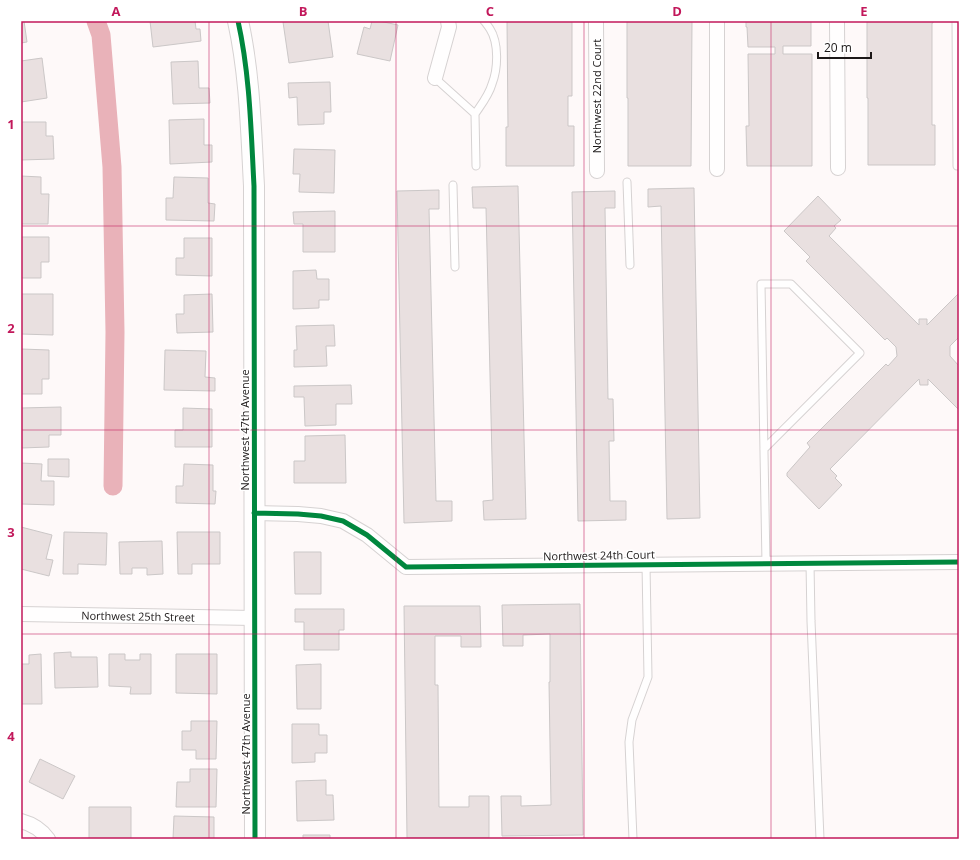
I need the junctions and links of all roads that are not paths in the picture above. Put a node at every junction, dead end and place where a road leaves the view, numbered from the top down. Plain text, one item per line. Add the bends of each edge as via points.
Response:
1 (238, 21) edge
2 (448, 21) edge
3 (484, 21) edge
4 (596, 21) edge
5 (717, 21) edge
6 (837, 21) edge
7 (956, 21) edge
8 (958, 74) edge
9 (435, 78) joint
10 (475, 114) junction
11 (476, 166) dead end
12 (957, 166) dead end
13 (838, 168) dead end
14 (717, 169) dead end
15 (597, 171) dead end
16 (627, 182) dead end
17 (453, 184) dead end
18 (630, 265) dead end
19 (454, 267) dead end
20 (764, 449) junction
21 (254, 513) junction
22 (959, 562) edge
23 (810, 563) junction
24 (646, 564) junction
25 (766, 564) junction
26 (21, 614) edge
27 (254, 618) junction
28 (21, 821) edge
29 (45, 835) edge
30 (255, 839) edge
31 (633, 839) edge
32 (820, 839) edge

1 - 21 street, Northwest 47th Avenue via 249,85 254,186
2 - 9 street via 449,27
3 - 10 lane via 495,41 496,73 492,86
4 - 15 street, Northwest 22nd Court
5 - 14 street
6 - 13 street
7 - 8 lane
8 - 12 lane
9 - 10 lane
10 - 11 lane
16 - 18 lane
17 - 19 lane
20 - 20 lane via 860,353 791,284 761,284
20 - 25 lane
21 - 24 street, Northwest 24th Court via 322,516 343,522 367,535 406,567
21 - 27 street, Northwest 47th Avenue
22 - 23 street, Northwest 24th Court
23 - 25 street, Northwest 24th Court
23 - 32 lane
24 - 25 street, Northwest 24th Court
24 - 31 lane via 648,677 632,720 629,742
26 - 27 street, Northwest 25th Street
27 - 30 street, Northwest 47th Avenue
28 - 29 street via 31,824

